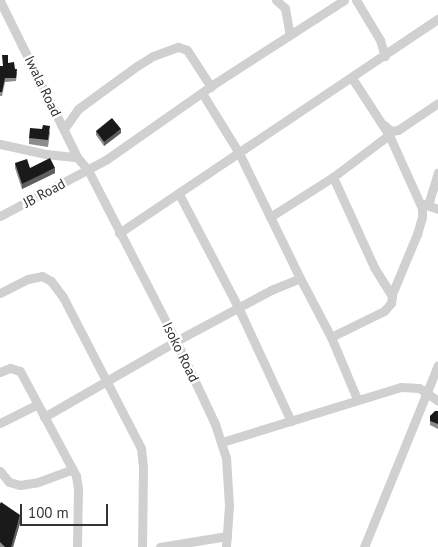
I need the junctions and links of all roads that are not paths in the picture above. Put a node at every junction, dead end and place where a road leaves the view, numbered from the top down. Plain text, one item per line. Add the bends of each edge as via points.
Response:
1 (276, 0) edge
2 (344, 0) edge
3 (356, 0) edge
4 (0, 1) edge
5 (438, 19) edge
6 (290, 35) junction
7 (385, 56) junction
8 (352, 78) junction
9 (211, 86) junction
10 (202, 93) junction
11 (438, 103) edge
12 (383, 125) junction
13 (64, 129) junction
14 (389, 135) junction
15 (0, 144) edge
16 (239, 153) junction
17 (77, 157) junction
18 (88, 170) junction
19 (438, 172) edge
20 (333, 177) junction
21 (179, 194) junction
22 (424, 204) junction
23 (438, 209) edge
24 (0, 216) edge
25 (270, 217) junction
26 (120, 233) junction
27 (300, 278) junction
28 (0, 293) edge
29 (392, 294) junction
30 (238, 308) junction
31 (331, 337) junction
32 (176, 341) junction
33 (438, 365) edge
34 (0, 372) edge
35 (108, 380) junction
36 (425, 393) junction
37 (357, 399) junction
38 (438, 400) edge
39 (38, 404) junction
40 (44, 417) junction
41 (291, 421) junction
42 (0, 423) edge
43 (222, 442) junction
44 (73, 469) junction
45 (0, 471) edge
46 (227, 536) junction
47 (77, 547) edge
48 (142, 547) edge
49 (160, 547) edge
50 (226, 547) edge
51 (366, 547) edge

1 - 6 street via 284,6
2 - 6 street, JB Road
3 - 7 street
4 - 13 street, Iwala Road
5 - 7 street
6 - 9 street, JB Road
7 - 8 street
8 - 12 street
8 - 16 street
9 - 10 street, JB Road
9 - 13 street via 187,50 178,47 137,66 78,109
10 - 16 street
10 - 18 street, JB Road
11 - 12 street via 398,130 391,131
12 - 14 street
13 - 17 street, Iwala Road
14 - 20 street
14 - 22 street
15 - 17 street
16 - 21 street
16 - 25 street
17 - 18 street, Iwala Road
18 - 24 street, JB Road
18 - 26 street, Isoko Road
19 - 22 street
20 - 25 street
20 - 29 street via 374,267
21 - 26 street
21 - 30 street
22 - 23 street
22 - 29 street
25 - 27 street
26 - 32 street, Isoko Road
27 - 30 street
27 - 31 street
28 - 35 street via 35,276 51,281
29 - 31 street via 391,303 384,311
30 - 32 street
30 - 41 street
31 - 37 street
32 - 35 street
32 - 43 street, Isoko Road
33 - 36 street
34 - 39 street via 16,368
35 - 40 street
35 - 48 street via 142,453
36 - 37 street via 419,388 401,387
36 - 38 street
36 - 51 street
37 - 41 street
39 - 40 street
39 - 42 street
40 - 44 street
41 - 43 street
43 - 46 street, Isoko Road via 226,457
44 - 45 street via 20,485 9,482
44 - 47 street via 78,488
46 - 49 street
46 - 50 street, Isoko Road

